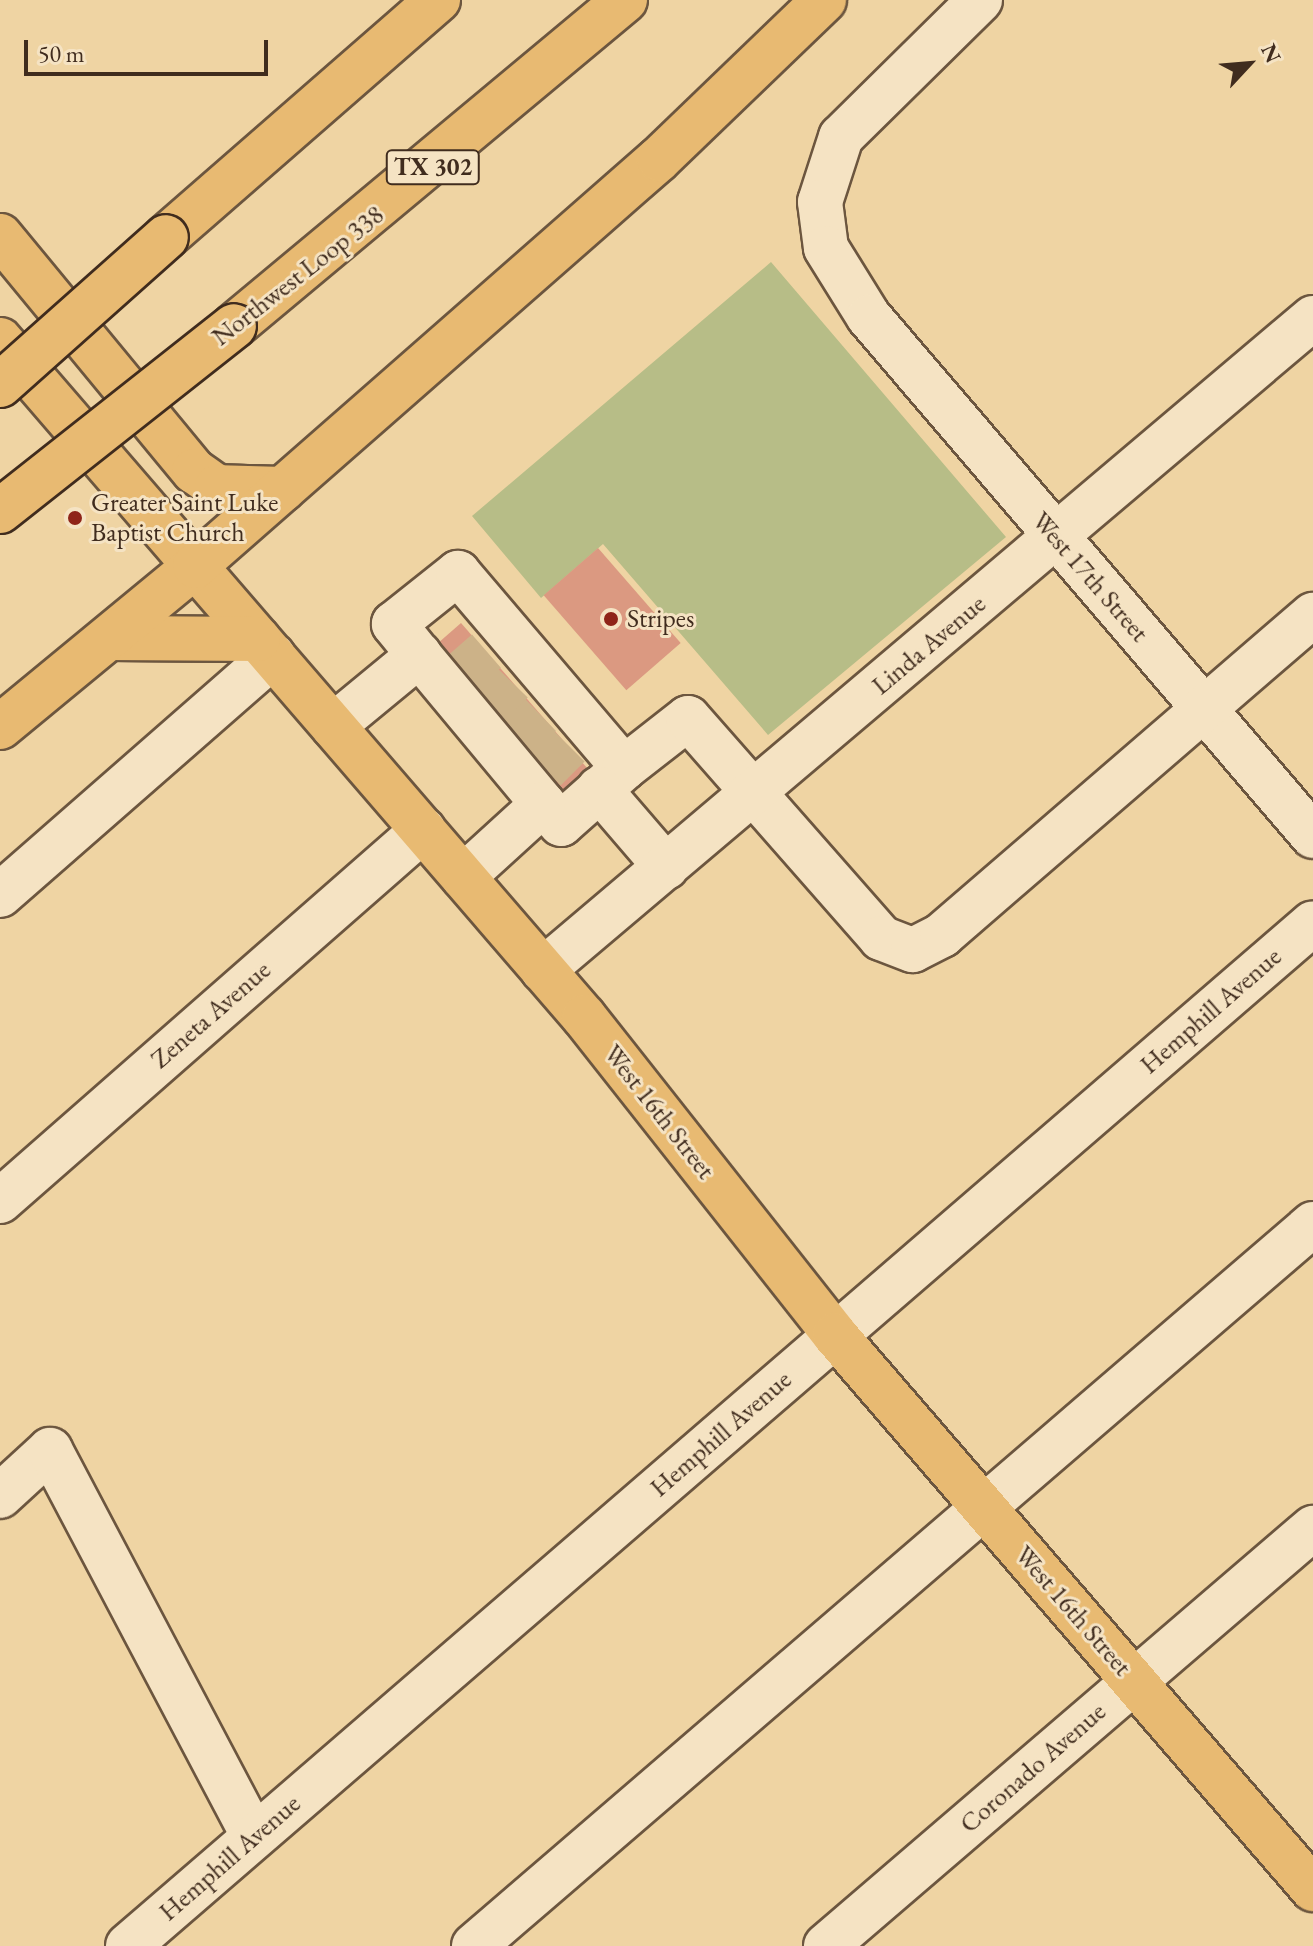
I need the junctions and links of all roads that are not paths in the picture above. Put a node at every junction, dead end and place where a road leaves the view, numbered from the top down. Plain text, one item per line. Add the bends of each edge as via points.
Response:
1 (438, 0) edge
2 (625, 0) edge
3 (824, 0) edge
4 (980, 0) edge
5 (0, 236) edge
6 (1313, 318) edge
7 (0, 340) edge
8 (0, 385) edge
9 (283, 489) junction
10 (0, 511) edge
11 (1056, 538) junction
12 (195, 566) junction
13 (1313, 615) edge
14 (109, 638) junction
15 (266, 648) junction
16 (481, 674) junction
17 (1204, 710) junction
18 (333, 726) junction
19 (0, 727) edge
20 (544, 748) junction
21 (612, 779) junction
22 (753, 794) junction
23 (423, 830) junction
24 (1313, 836) edge
25 (666, 867) junction
26 (463, 877) junction
27 (0, 895) edge
28 (1313, 923) edge
29 (543, 970) junction
30 (0, 1201) edge
31 (1313, 1224) edge
32 (835, 1335) junction
33 (0, 1496) edge
34 (984, 1508) junction
35 (1313, 1528) edge
36 (1134, 1682) junction
37 (254, 1837) junction
38 (1308, 1872) edge
39 (128, 1946) edge
40 (474, 1946) edge
41 (826, 1946) edge

1 - 8 main road, bridge
2 - 10 main road, Northwest Loop 338 / TX 302, bridge via 234,326
3 - 9 main road via 659,159
4 - 11 street, West 17th Street via 854,120 831,157 820,202 826,248 869,317
5 - 9 main road via 194,471 217,487
6 - 11 street, Linda Avenue
7 - 12 main road, West 16th Street
9 - 12 main road
11 - 17 street, West 17th Street
11 - 22 street, Linda Avenue
12 - 14 main road
12 - 15 main road, West 16th Street
13 - 17 street
14 - 15 main road
14 - 19 main road
15 - 18 main road, West 16th Street
15 - 27 street
16 - 18 street
16 - 20 street
16 - 20 street
17 - 22 street via 942,935 913,950 881,938
17 - 24 street, West 17th Street
18 - 23 main road, West 16th Street
20 - 21 street
20 - 21 street via 561,824
20 - 26 street
21 - 22 street via 688,718
21 - 25 street
22 - 25 street, Linda Avenue
23 - 26 main road, West 16th Street
23 - 30 street, Zeneta Avenue
25 - 29 street, Linda Avenue
26 - 29 main road, West 16th Street
28 - 32 street, Hemphill Avenue
29 - 32 main road, West 16th Street
31 - 34 street
32 - 34 main road, West 16th Street
32 - 37 street, Hemphill Avenue
33 - 37 street via 50,1450
34 - 36 main road, West 16th Street
34 - 40 street
35 - 36 street, Coronado Avenue
36 - 38 main road, West 16th Street
36 - 41 street, Coronado Avenue
37 - 39 street, Hemphill Avenue

